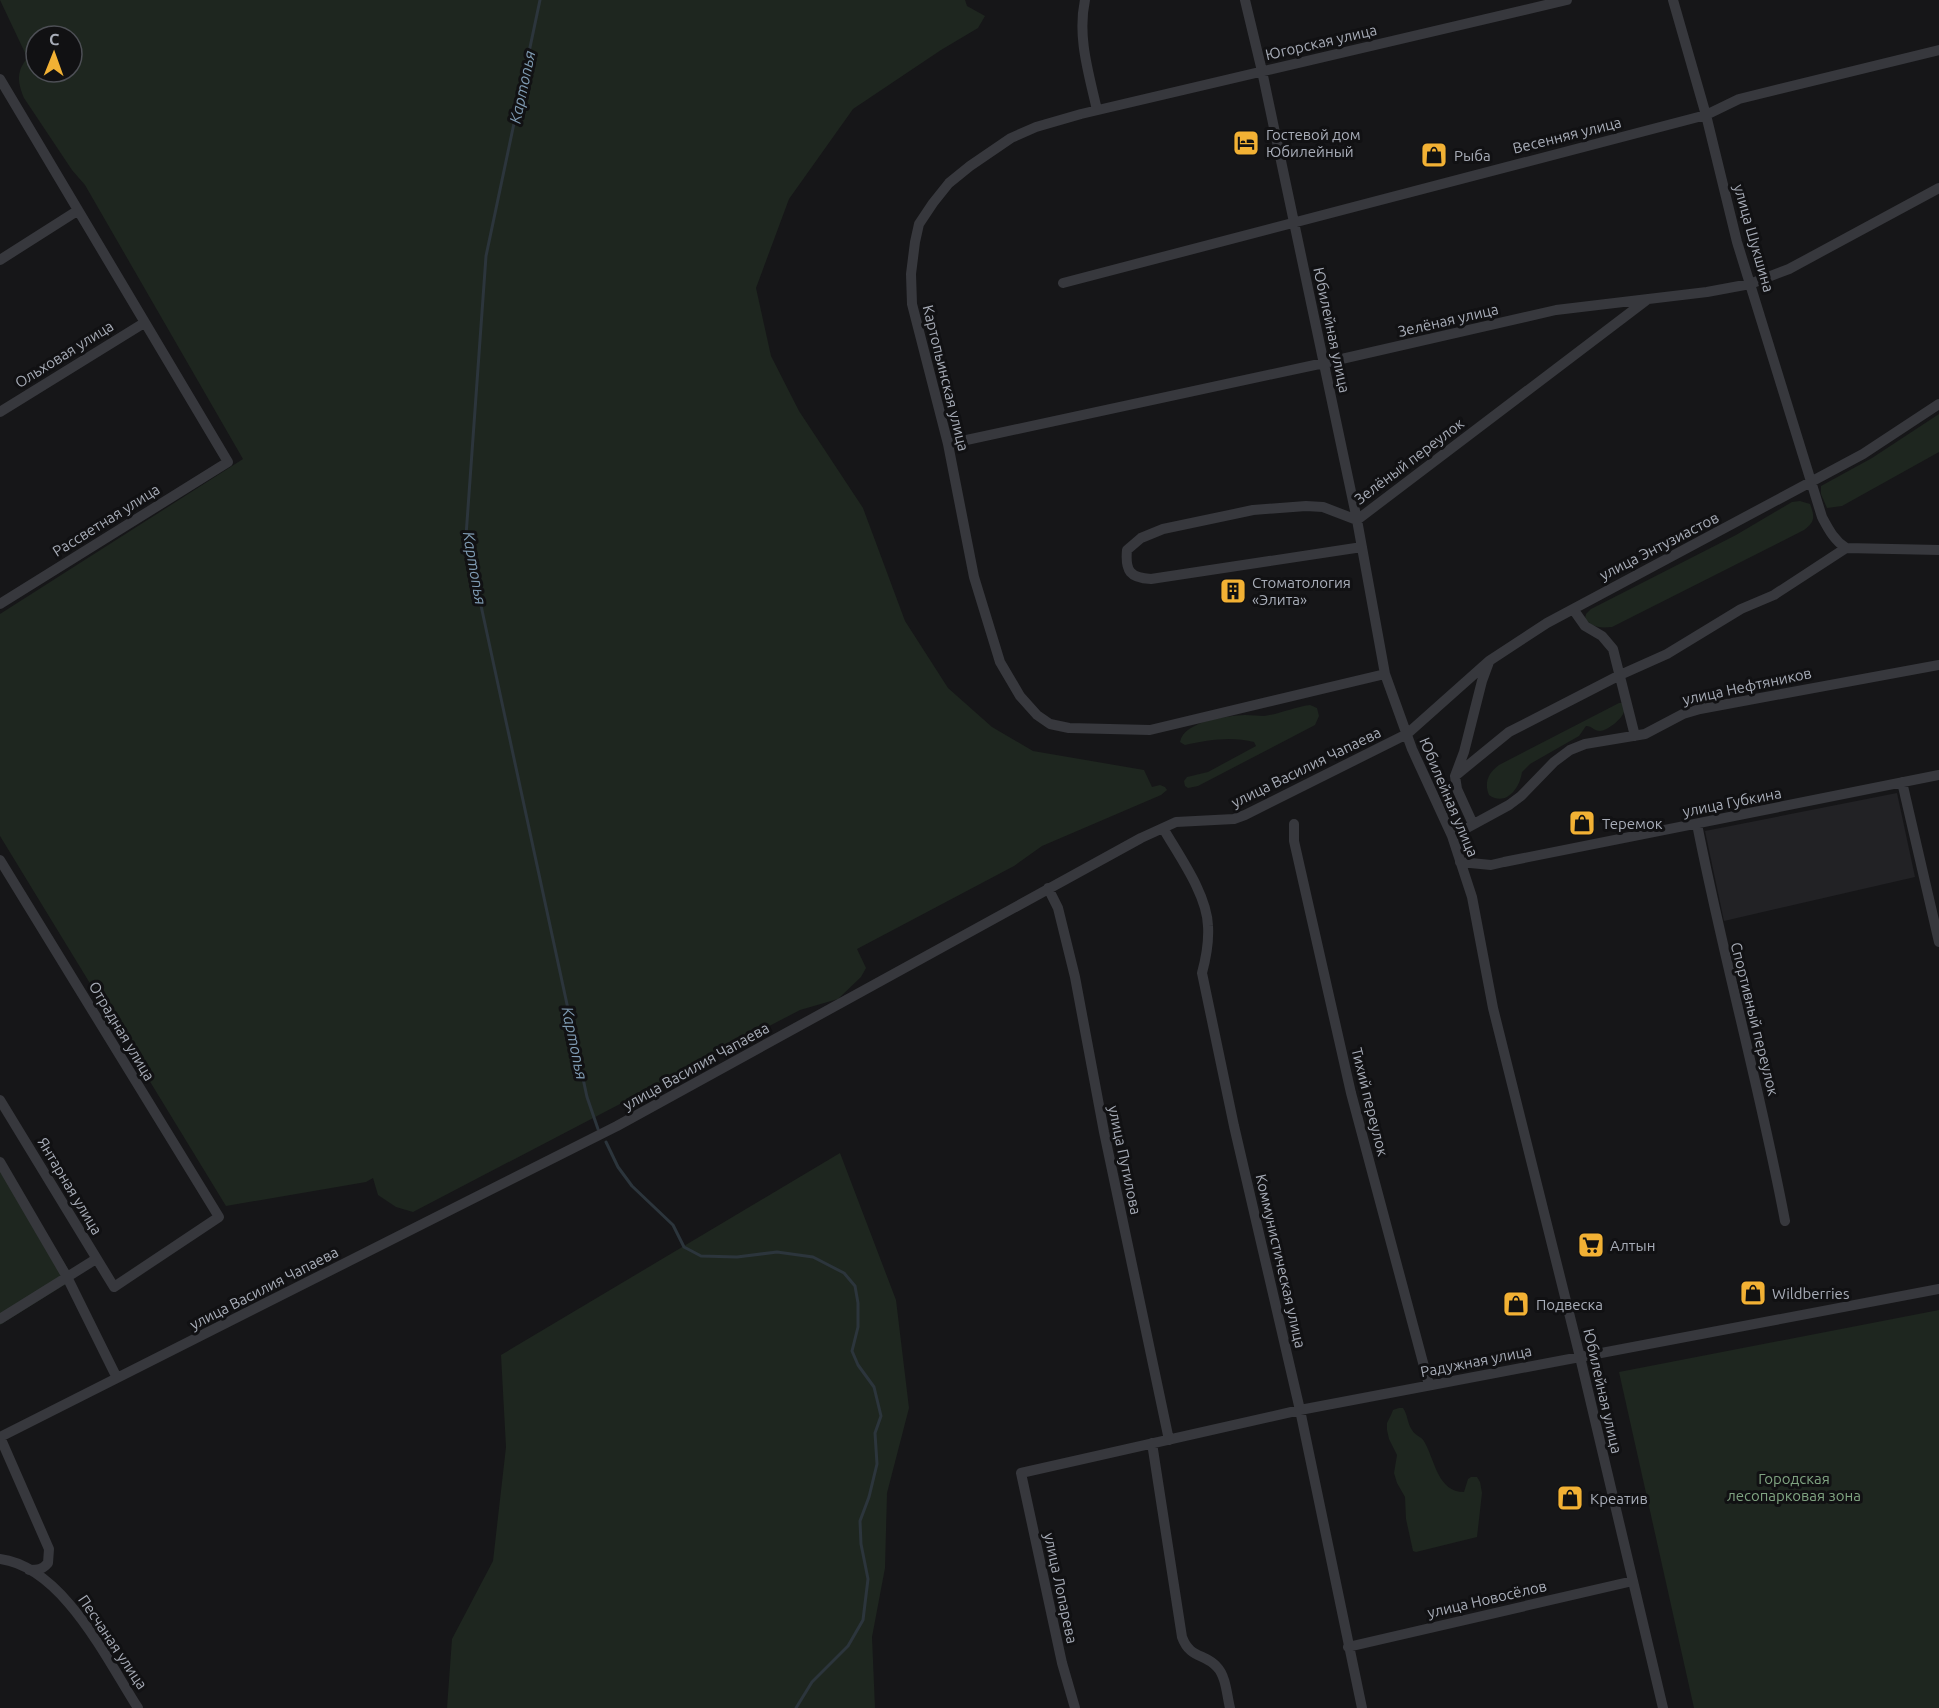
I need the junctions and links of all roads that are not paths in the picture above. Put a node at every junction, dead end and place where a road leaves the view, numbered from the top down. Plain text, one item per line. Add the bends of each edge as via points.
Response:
1 (1085, 0) edge
2 (1245, 0) edge
3 (1568, 0) edge
4 (1673, 0) edge
5 (1538, 3) edge
6 (1939, 50) edge
7 (1262, 71) junction
8 (0, 80) edge
9 (1097, 110) junction
10 (1081, 114) joint
11 (1706, 115) junction
12 (1939, 188) edge
13 (77, 211) junction
14 (1295, 224) junction
15 (0, 260) edge
16 (1062, 283) dead end
17 (1750, 284) junction
18 (1648, 299) junction
19 (144, 323) junction
20 (1324, 363) junction
21 (1939, 404) edge
22 (0, 412) edge
23 (948, 444) junction
24 (1810, 483) junction
25 (1356, 519) junction
26 (1362, 547) junction
27 (1846, 548) junction
28 (1939, 550) edge
29 (0, 604) edge
30 (1573, 609) junction
31 (1489, 661) junction
32 (1939, 665) edge
33 (1385, 674) junction
34 (1620, 675) junction
35 (1407, 734) junction
36 (1635, 736) junction
37 (1939, 775) edge
38 (1455, 776) junction
39 (1902, 782) junction
40 (1293, 824) dead end
41 (1473, 824) junction
42 (1697, 824) junction
43 (1162, 828) junction
44 (1452, 836) junction
45 (0, 860) edge
46 (1460, 862) junction
47 (1048, 888) junction
48 (1939, 942) edge
49 (0, 1100) edge
50 (0, 1162) edge
51 (1785, 1221) dead end
52 (96, 1258) junction
53 (67, 1278) junction
54 (114, 1287) joint
55 (1939, 1289) edge
56 (0, 1319) edge
57 (1580, 1357) junction
58 (117, 1378) junction
59 (1429, 1385) junction
60 (1300, 1410) junction
61 (0, 1437) edge
62 (1169, 1440) junction
63 (1152, 1443) junction
64 (1021, 1473) joint
65 (0, 1559) edge
66 (29, 1570) junction
67 (1633, 1581) junction
68 (1348, 1647) junction
69 (1660, 1707) edge
70 (138, 1708) edge
71 (1075, 1708) edge
72 (1230, 1708) edge
73 (1362, 1708) edge

1 - 9 street via 1083,46
2 - 7 street, Юбилейная улица
3 - 5 street, Югорская улица
4 - 11 street, улица Шукшина
5 - 7 street, Югорская улица
6 - 11 street, Весенняя улица via 1739,99
7 - 9 street, Югорская улица
7 - 14 street, Юбилейная улица
8 - 13 street
9 - 10 street, Югорская улица
10 - 23 street, Картопьинская улица via 1035,127 990,151 949,183 919,224 911,274 912,304
11 - 14 street, Весенняя улица
11 - 17 street, улица Шукшина
12 - 17 street, Зелёная улица via 1789,269
13 - 15 street
13 - 19 street
14 - 16 street, Весенняя улица
14 - 20 street, Юбилейная улица
17 - 18 street, Зелёная улица
17 - 24 street, улица Шукшина
18 - 20 street, Зелёная улица via 1556,310
18 - 25 street, Зелёный переулок
19 - 22 street, Ольховая улица
19 - 29 street, Рассветная улица via 228,462
20 - 23 street, Зелёная улица
20 - 25 street, Юбилейная улица
21 - 24 street, улица Энтузиастов via 1884,442
23 - 33 street, Картопьинская улица via 974,577 999,662 1020,696 1050,724 1150,730
24 - 27 street, улица Шукшина via 1831,534
24 - 30 street, улица Энтузиастов
25 - 26 street, Юбилейная улица
25 - 26 street, Зелёный переулок via 1323,507 1306,506 1231,515 1163,529 1141,538 1127,550 1126,565 1140,579 1151,579
26 - 33 street, Юбилейная улица
27 - 28 street
27 - 34 street via 1774,595 1741,609 1667,654
30 - 31 street, улица Энтузиастов
30 - 34 street via 1613,649
31 - 35 street, улица Энтузиастов
31 - 38 street
32 - 36 street, улица Нефтяников via 1700,709
33 - 35 street, Юбилейная улица
34 - 36 street
34 - 38 street via 1509,732
35 - 43 street, улица Василия Чапаева via 1245,815 1176,822
35 - 44 street, Юбилейная улица
36 - 41 street, улица Нефтяников via 1570,750 1521,796
37 - 39 street, улица Губкина
38 - 41 street
39 - 42 street, улица Губкина
39 - 48 street
40 - 59 street, Тихий переулок via 1351,1093
41 - 44 street, улица Нефтяников
42 - 46 street, улица Губкина via 1491,865
42 - 51 street, Спортивный переулок
43 - 47 street, улица Василия Чапаева
43 - 60 street, Коммунистическая улица via 1203,902 1208,925 1202,973
44 - 46 street, Юбилейная улица
45 - 54 street, Отрадная улица via 219,1217
46 - 57 street, Юбилейная улица via 1472,897 1493,1008
47 - 58 street, улица Василия Чапаева via 617,1126
47 - 62 street, улица Путилова via 1058,908 1076,977 1104,1132
49 - 52 street, Янтарная улица
50 - 53 street
52 - 53 street
52 - 54 street, Янтарная улица
53 - 56 street
53 - 58 street
55 - 57 street, Радужная улица
57 - 59 street, Радужная улица
57 - 67 street, Юбилейная улица
58 - 61 street, улица Василия Чапаева
59 - 60 street, Радужная улица
60 - 62 street, Радужная улица
60 - 68 street, Коммунистическая улица
61 - 66 street via 49,1548 44,1568
62 - 63 street, Радужная улица
63 - 64 street, Радужная улица
63 - 72 street via 1182,1637 1193,1653 1220,1669
64 - 71 street, улица Лопарева
65 - 66 street, Песчаная улица
66 - 70 street, Песчаная улица via 64,1597
67 - 68 street, улица Новосёлов
67 - 69 street, Юбилейная улица
68 - 73 street, Коммунистическая улица

